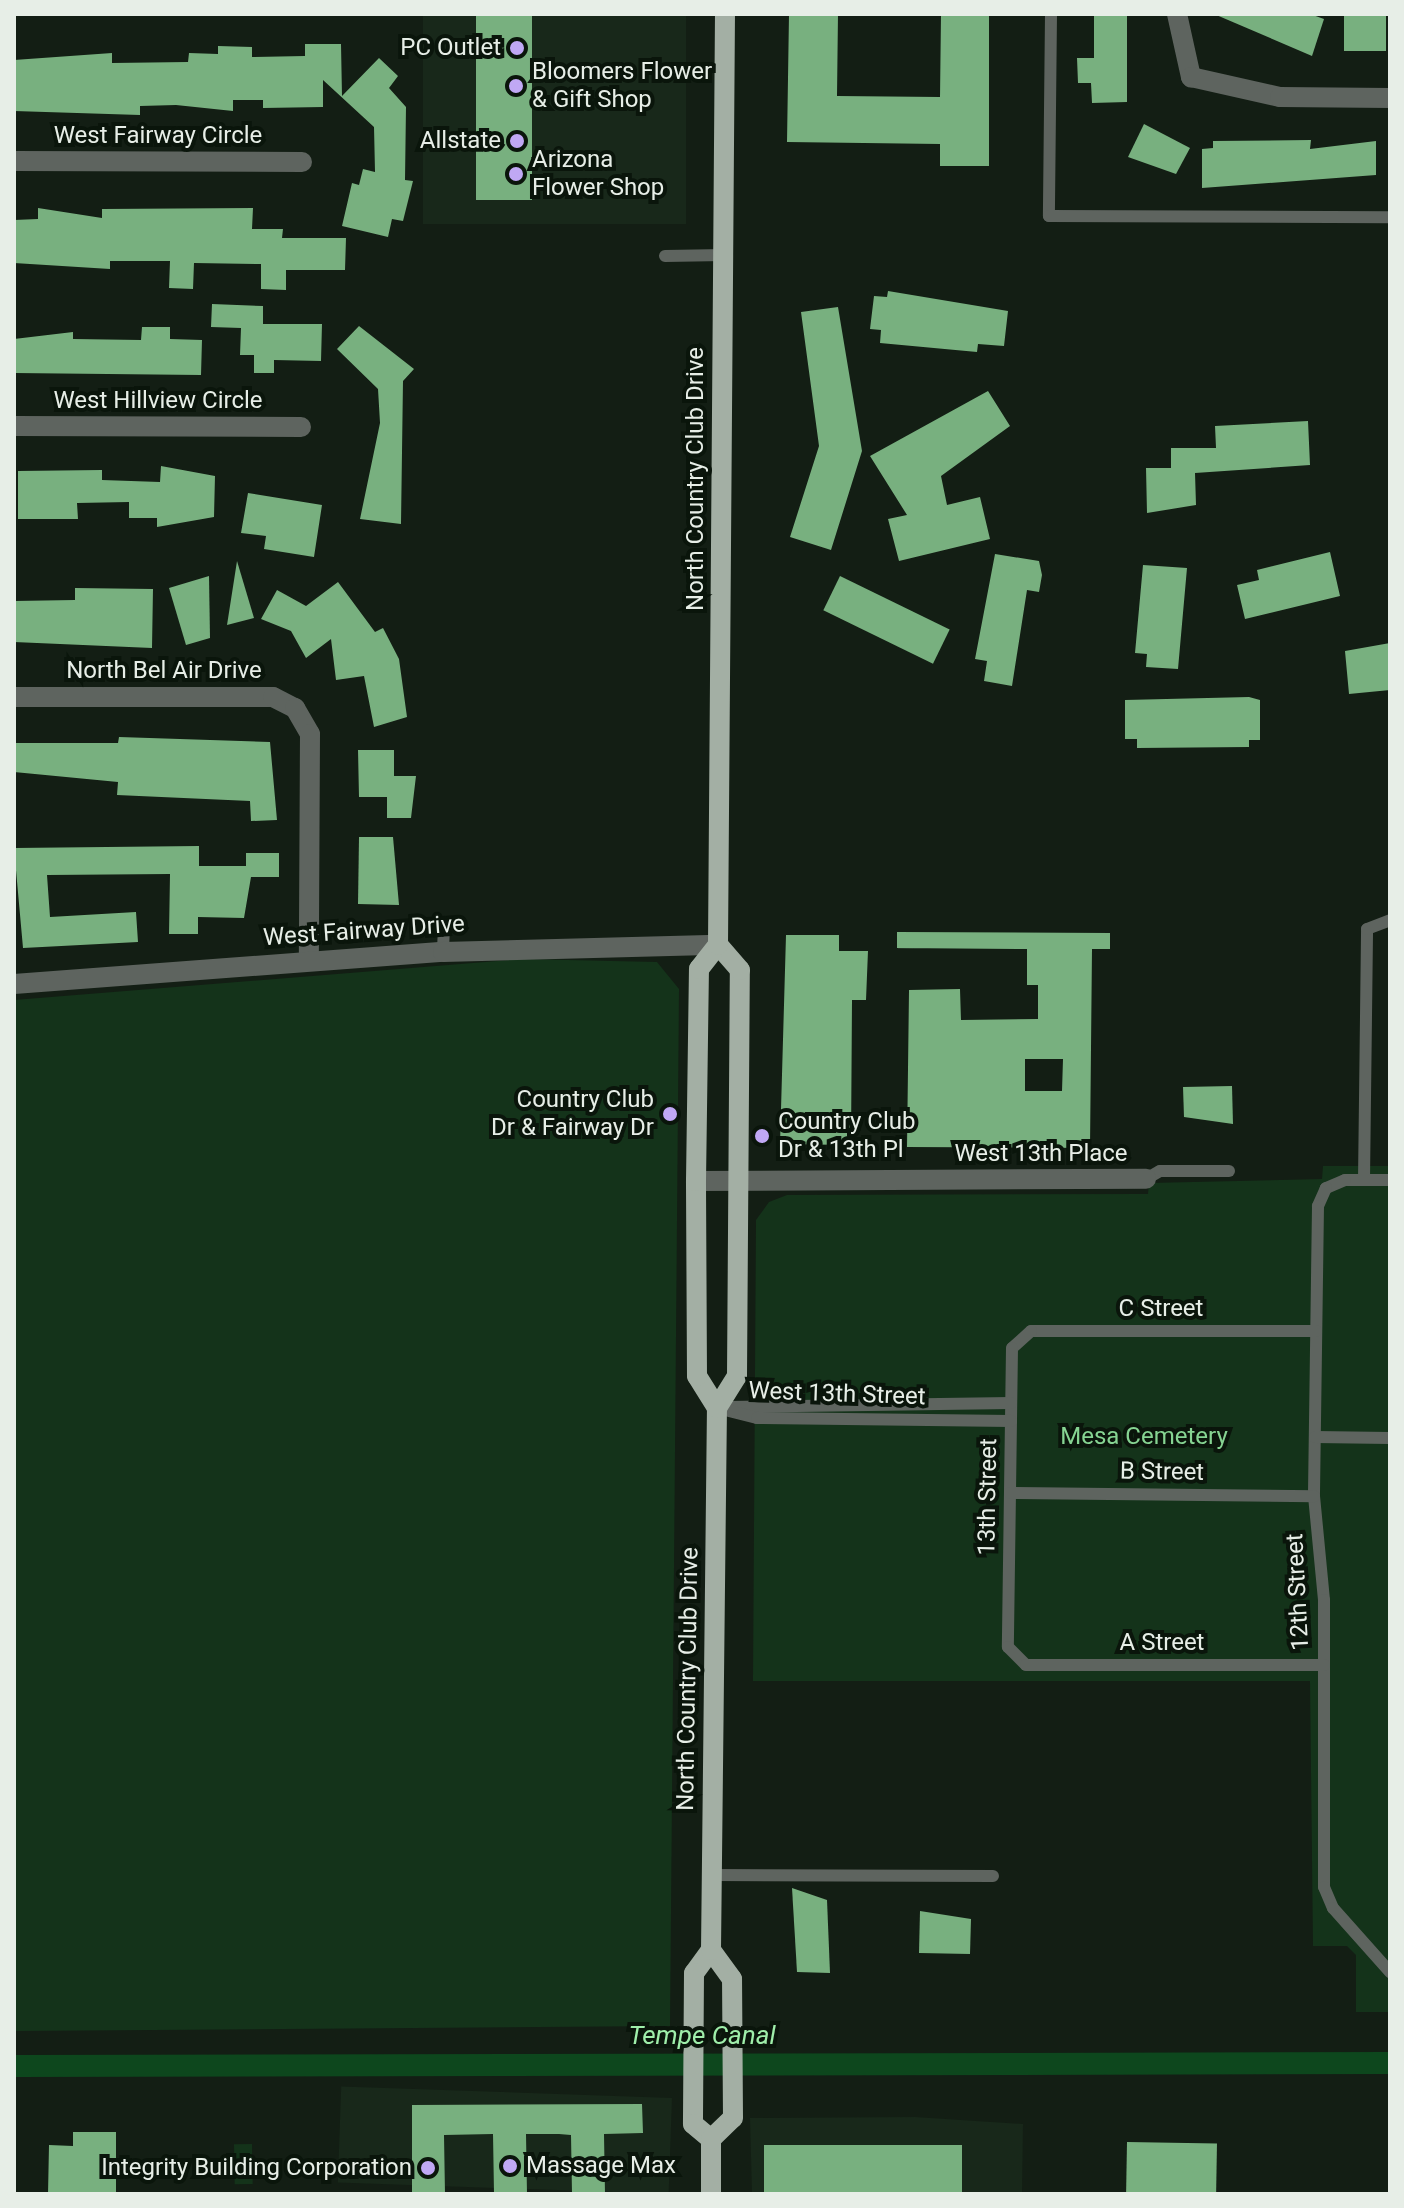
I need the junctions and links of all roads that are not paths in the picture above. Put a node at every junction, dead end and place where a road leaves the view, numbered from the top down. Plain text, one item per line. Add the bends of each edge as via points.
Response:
1 (725, 14) edge
2 (1051, 14) edge
3 (1177, 14) edge
4 (1390, 98) edge
5 (14, 161) edge
6 (302, 162) dead end
7 (1390, 217) edge
8 (724, 255) junction
9 (665, 256) dead end
10 (14, 426) edge
11 (301, 427) dead end
12 (14, 697) edge
13 (1390, 920) edge
14 (444, 926) dead end
15 (718, 945) junction
16 (443, 952) junction
17 (309, 961) junction
18 (14, 984) edge
19 (1229, 1171) dead end
20 (1146, 1179) joint
21 (1364, 1180) junction
22 (1390, 1180) edge
23 (696, 1181) junction
24 (738, 1181) junction
25 (1316, 1331) junction
26 (1012, 1348) joint
27 (1011, 1403) junction
28 (717, 1408) junction
29 (1011, 1421) junction
30 (1315, 1437) junction
31 (1390, 1438) edge
32 (1010, 1493) junction
33 (1314, 1496) junction
34 (1008, 1647) joint
35 (1324, 1665) junction
36 (712, 1875) junction
37 (993, 1876) dead end
38 (711, 1950) junction
39 (1390, 1972) edge
40 (711, 2139) junction
41 (711, 2194) edge

1 - 8 main road, North Country Club Drive
2 - 7 lane via 1049,216
3 - 4 street via 1191,77 1280,97
5 - 6 street, West Fairway Circle
8 - 9 lane
8 - 15 main road, North Country Club Drive
10 - 11 street, West Hillview Circle
12 - 17 street, North Bel Air Drive via 273,697 295,708 310,734
13 - 21 lane via 1367,929
14 - 16 lane
15 - 16 street, West Fairway Drive
15 - 23 main road, North Country Club Drive via 699,969
15 - 24 main road, North Country Club Drive via 740,970
16 - 17 street, West Fairway Drive
17 - 18 street, West Fairway Drive
19 - 20 lane via 1160,1171
20 - 24 street, West 13th Place
21 - 22 lane
21 - 25 lane, 12th Street via 1326,1188 1318,1206
23 - 24 street, West 13th Place
23 - 28 main road, North Country Club Drive via 697,1376
24 - 28 main road, North Country Club Drive via 737,1376
25 - 26 lane, C Street via 1031,1331
25 - 30 lane, 12th Street
26 - 27 lane, 13th Street
27 - 28 lane, West 13th Street
27 - 29 lane, 13th Street
28 - 29 lane, West 13th Street via 757,1418
28 - 36 main road, North Country Club Drive
29 - 32 lane, 13th Street
30 - 31 lane
30 - 33 lane, 12th Street
32 - 33 lane, B Street
32 - 34 lane, 13th Street
33 - 35 lane, 12th Street
34 - 35 lane, A Street via 1026,1665
35 - 39 lane, 12th Street via 1324,1887 1333,1908
36 - 37 lane
36 - 38 main road, North Country Club Drive
38 - 40 main road, North Country Club Drive via 694,1973 693,2082 693,2124
38 - 40 main road via 732,1979 733,2118
40 - 41 main road, North Country Club Drive

